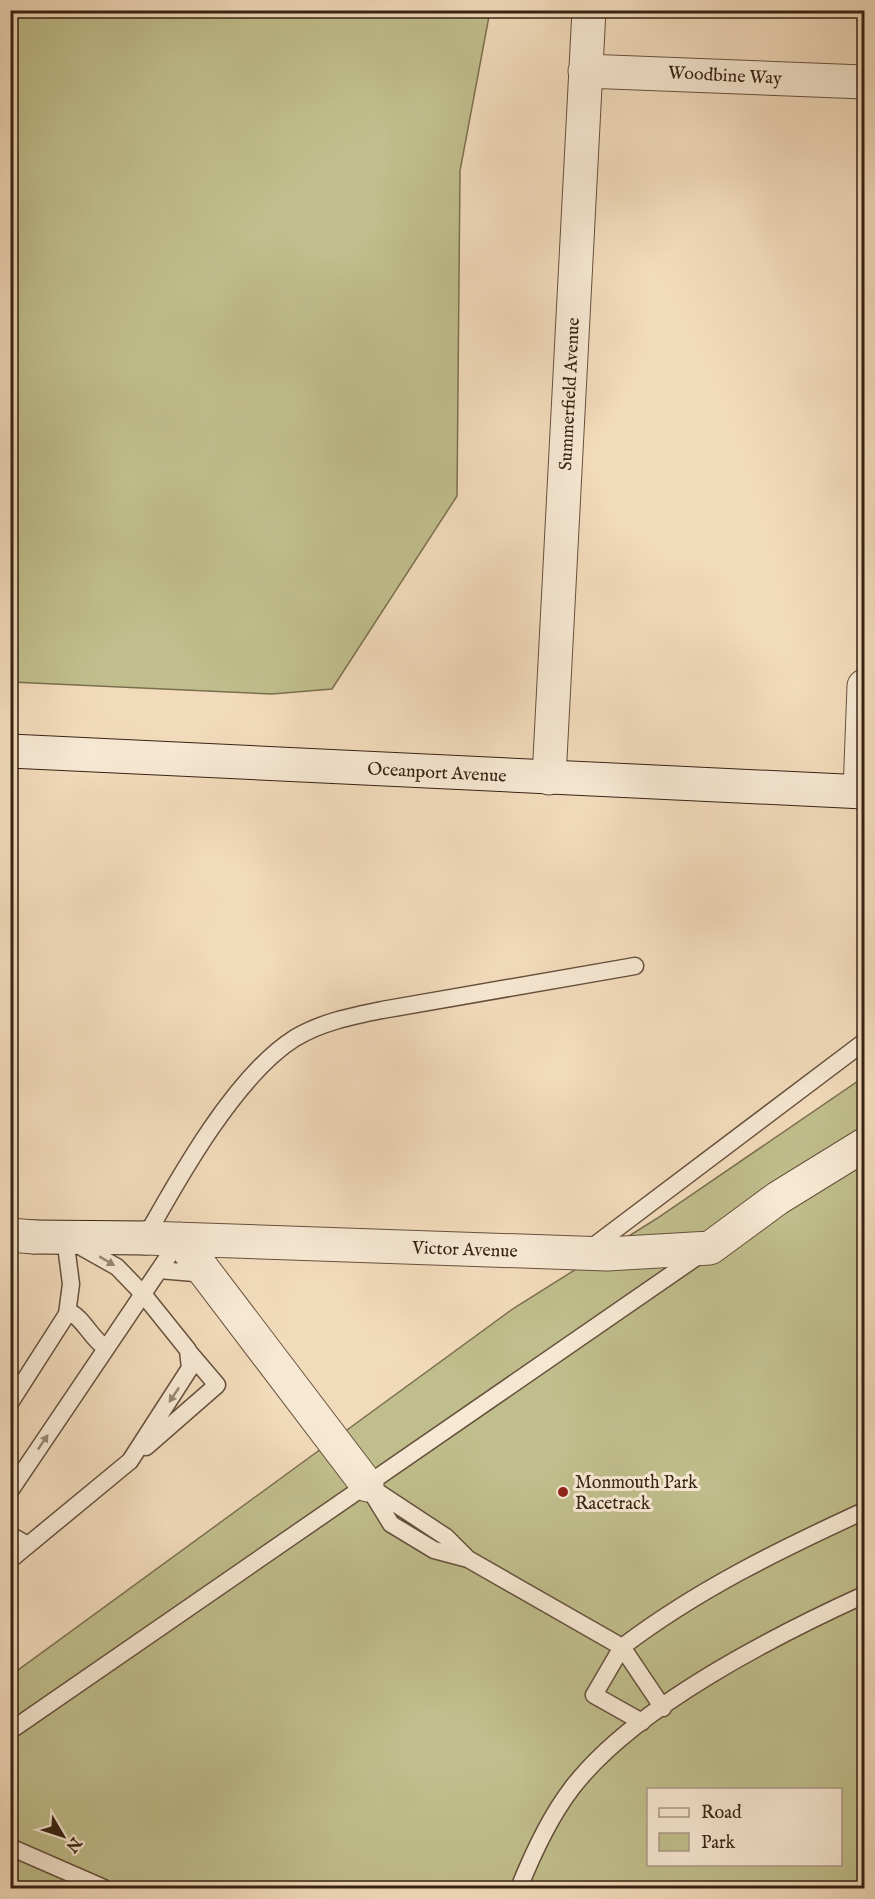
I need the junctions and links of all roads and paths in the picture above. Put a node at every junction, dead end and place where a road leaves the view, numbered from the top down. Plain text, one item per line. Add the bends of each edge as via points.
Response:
1 (589, 10) edge
2 (585, 71) junction
3 (864, 82) edge
4 (864, 686) edge
5 (10, 752) edge
6 (549, 778) junction
7 (862, 792) edge
8 (635, 966) dead end
9 (864, 1042) edge
10 (864, 1145) edge
11 (30, 1237) edge
12 (145, 1238) junction
13 (180, 1239) junction
14 (710, 1248) junction
15 (585, 1253) junction
16 (159, 1270) junction
17 (206, 1274) junction
18 (143, 1294) junction
19 (68, 1311) junction
20 (106, 1348) junction
21 (188, 1350) junction
22 (10, 1403) edge
23 (130, 1461) junction
24 (367, 1485) junction
25 (10, 1491) edge
26 (864, 1511) edge
27 (10, 1535) edge
28 (28, 1545) junction
29 (10, 1560) edge
30 (864, 1595) edge
31 (622, 1647) junction
32 (663, 1708) junction
33 (642, 1722) junction
34 (10, 1731) edge
35 (10, 1847) edge
36 (104, 1888) edge
37 (519, 1888) edge

1 - 2 street, Summerfield Avenue
2 - 3 street, Woodbine Way
2 - 6 street, Summerfield Avenue
4 - 7 street
5 - 6 street, Oceanport Avenue
6 - 7 street, Oceanport Avenue
8 - 12 lane via 341,1018 296,1038 257,1069 237,1095 181,1175
9 - 15 lane
10 - 14 street via 778,1198
11 - 12 street, Victor Avenue
11 -> 18 lane via 117,1267
11 - 19 lane via 71,1284
12 - 13 street, Victor Avenue
13 - 15 street, Victor Avenue
13 - 16 lane
13 - 17 street
14 - 15 street, Victor Avenue
14 - 24 lane
16 - 17 lane
16 - 18 lane
17 - 24 street
18 - 20 lane
18 - 21 lane
19 - 20 lane
19 - 22 lane
25 -> 20 lane
21 -> 23 lane via 190,1368 186,1378
21 - 23 lane via 217,1385
23 - 28 lane
24 - 31 lane via 392,1524 434,1550 451,1550 468,1559
24 - 34 lane
26 - 31 lane via 688,1599
27 - 28 lane
28 - 29 lane
30 - 32 lane via 726,1666
31 - 32 lane
31 - 33 lane via 594,1695
32 - 33 lane
33 - 37 lane via 573,1786 548,1824
35 - 36 lane

